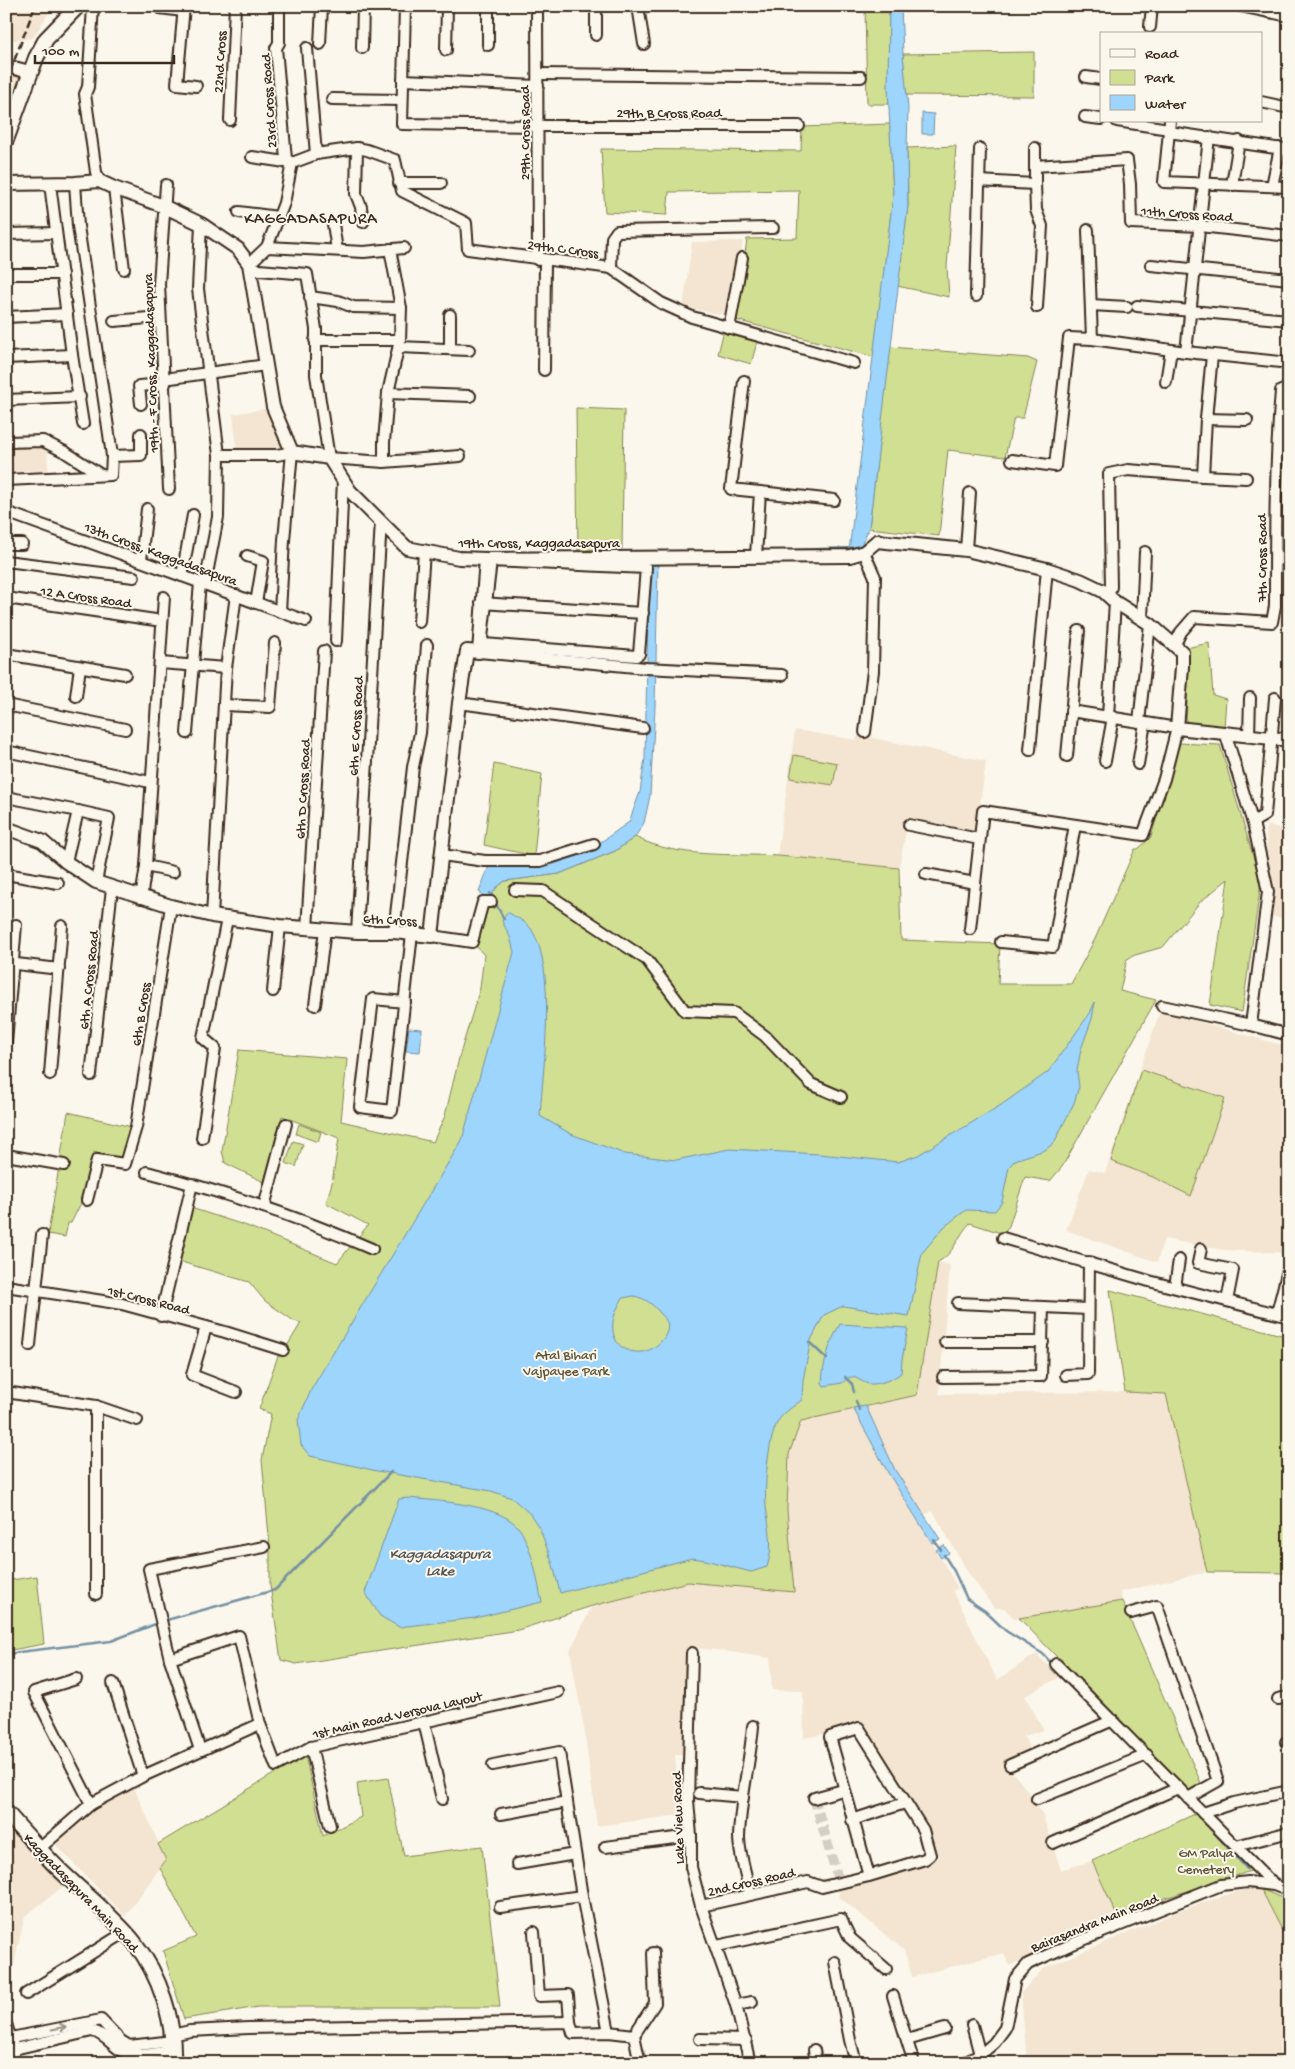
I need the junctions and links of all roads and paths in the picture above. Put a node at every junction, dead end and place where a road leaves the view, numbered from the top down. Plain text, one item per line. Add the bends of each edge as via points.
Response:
1 (78, 6) edge
2 (93, 6) edge
3 (235, 6) edge
4 (279, 6) edge
5 (322, 6) edge
6 (363, 6) edge
7 (405, 6) edge
8 (447, 6) edge
9 (488, 6) edge
10 (538, 6) edge
11 (596, 6) edge
12 (638, 6) edge
13 (1152, 6) edge
14 (1248, 7) edge
15 (160, 8) dead end
16 (183, 9) edge
17 (1289, 16) edge
18 (1150, 27) dead end
19 (596, 35) dead end
20 (320, 44) dead end
21 (644, 44) dead end
22 (488, 45) dead end
23 (307, 48) dead end
24 (362, 48) dead end
25 (446, 50) dead end
26 (6, 66) edge
27 (30, 72) junction
28 (538, 74) junction
29 (861, 77) dead end
30 (1086, 77) dead end
31 (1100, 79) edge
32 (403, 80) junction
33 (196, 86) dead end
34 (538, 86) junction
35 (332, 99) dead end
36 (402, 100) junction
37 (1262, 102) edge
38 (1289, 108) edge
39 (1085, 117) dead end
40 (1100, 119) edge
41 (230, 120) dead end
42 (1126, 122) edge
43 (539, 126) junction
44 (799, 126) dead end
45 (1170, 127) edge
46 (1209, 137) junction
47 (6, 140) edge
48 (1239, 141) junction
49 (357, 148) junction
50 (1035, 148) dead end
51 (980, 149) dead end
52 (1284, 149) edge
53 (316, 154) junction
54 (252, 157) dead end
55 (292, 163) junction
56 (1035, 166) junction
57 (99, 181) junction
58 (979, 181) junction
59 (75, 183) junction
60 (399, 183) junction
61 (441, 183) dead end
62 (6, 184) edge
63 (50, 184) junction
64 (1035, 184) junction
65 (166, 185) dead end
66 (1205, 185) junction
67 (1232, 186) junction
68 (1272, 186) junction
69 (114, 188) junction
70 (1289, 188) edge
71 (163, 206) junction
72 (239, 212) dead end
73 (278, 217) junction
74 (363, 222) dead end
75 (201, 224) junction
76 (333, 224) dead end
77 (1200, 226) junction
78 (773, 228) dead end
79 (1088, 230) dead end
80 (56, 233) junction
81 (6, 234) edge
82 (1289, 236) edge
83 (267, 247) junction
84 (404, 248) dead end
85 (390, 249) junction
86 (337, 250) junction
87 (742, 258) dead end
88 (542, 260) junction
89 (249, 264) junction
90 (1151, 265) dead end
91 (611, 268) junction
92 (124, 269) dead end
93 (1195, 269) junction
94 (6, 274) edge
95 (62, 274) junction
96 (1289, 279) edge
97 (976, 296) dead end
98 (310, 297) junction
99 (1091, 305) junction
100 (1037, 307) dead end
101 (401, 308) junction
102 (1191, 310) junction
103 (67, 314) junction
104 (450, 315) dead end
105 (6, 317) edge
106 (160, 317) junction
107 (1289, 320) edge
108 (114, 321) dead end
109 (729, 328) junction
110 (1092, 339) junction
111 (315, 340) junction
112 (399, 343) junction
113 (450, 349) junction
114 (469, 350) dead end
115 (1171, 350) junction
116 (1186, 352) junction
117 (72, 355) junction
118 (1212, 355) junction
119 (6, 358) edge
120 (854, 363) dead end
121 (1289, 363) edge
122 (266, 365) junction
123 (544, 370) dead end
124 (210, 372) junction
125 (744, 380) dead end
126 (164, 381) junction
127 (1166, 382) dead end
128 (1289, 388) edge
129 (388, 393) junction
130 (470, 396) dead end
131 (80, 397) junction
132 (6, 400) edge
133 (141, 404) dead end
134 (1206, 419) junction
135 (1247, 420) dead end
136 (83, 424) dead end
137 (141, 434) dead end
138 (6, 442) edge
139 (292, 452) junction
140 (112, 456) junction
141 (219, 456) junction
142 (460, 456) dead end
143 (329, 458) junction
144 (1012, 460) dead end
145 (384, 462) junction
146 (101, 475) junction
147 (1204, 476) junction
148 (1246, 478) dead end
149 (6, 480) edge
150 (343, 480) junction
151 (169, 489) dead end
152 (760, 492) junction
153 (970, 493) dead end
154 (834, 500) dead end
155 (147, 509) dead end
156 (6, 512) edge
157 (193, 515) dead end
158 (381, 521) junction
159 (6, 544) edge
160 (22, 544) dead end
161 (966, 550) junction
162 (424, 552) junction
163 (864, 552) junction
164 (1145, 552) dead end
165 (247, 556) dead end
166 (756, 556) junction
167 (486, 559) junction
168 (6, 560) edge
169 (141, 560) junction
170 (1047, 569) junction
171 (182, 576) junction
172 (134, 577) dead end
173 (203, 584) junction
174 (236, 595) junction
175 (164, 597) dead end
176 (6, 598) edge
177 (1112, 598) junction
178 (256, 602) junction
179 (484, 603) junction
180 (280, 612) junction
181 (643, 613) junction
182 (162, 621) junction
183 (306, 621) dead end
184 (1146, 621) junction
185 (419, 622) dead end
186 (1079, 630) dead end
187 (336, 641) dead end
188 (276, 644) dead end
189 (1175, 644) junction
190 (427, 645) dead end
191 (324, 652) dead end
192 (479, 652) junction
193 (6, 654) edge
194 (160, 663) junction
195 (193, 665) junction
196 (80, 667) junction
197 (226, 668) junction
198 (125, 674) dead end
199 (782, 675) dead end
200 (76, 696) dead end
201 (1250, 698) dead end
202 (1276, 698) dead end
203 (459, 702) junction
204 (224, 705) junction
205 (6, 706) edge
206 (1071, 711) junction
207 (1110, 716) junction
208 (1142, 722) junction
209 (643, 728) dead end
210 (1177, 728) junction
211 (124, 729) dead end
212 (865, 732) dead end
213 (1225, 732) junction
214 (188, 733) dead end
215 (1248, 735) junction
216 (1272, 738) junction
217 (1289, 740) edge
218 (1030, 750) dead end
219 (6, 751) edge
220 (1067, 756) dead end
221 (1105, 761) dead end
222 (1138, 764) dead end
223 (150, 782) junction
224 (6, 797) edge
225 (78, 811) junction
226 (1253, 822) junction
227 (909, 825) dead end
228 (1075, 825) junction
229 (6, 828) edge
230 (980, 840) junction
231 (594, 844) dead end
232 (442, 855) junction
233 (66, 862) junction
234 (146, 866) junction
235 (173, 872) dead end
236 (6, 874) edge
237 (926, 874) dead end
238 (96, 882) junction
239 (58, 883) dead end
240 (975, 883) junction
241 (112, 888) junction
242 (515, 890) dead end
243 (141, 898) junction
244 (491, 902) dead end
245 (171, 906) junction
246 (212, 916) junction
247 (227, 919) junction
248 (16, 924) dead end
249 (62, 926) dead end
250 (280, 926) junction
251 (307, 929) junction
252 (970, 929) dead end
253 (325, 930) junction
254 (357, 932) junction
255 (394, 932) junction
256 (412, 934) junction
257 (432, 936) junction
258 (1001, 940) dead end
259 (10, 963) edge
260 (59, 969) junction
261 (273, 991) dead end
262 (404, 1002) junction
263 (315, 1005) dead end
264 (1162, 1006) dead end
265 (1251, 1025) junction
266 (1289, 1035) edge
267 (6, 1042) edge
268 (50, 1074) dead end
269 (91, 1075) dead end
270 (841, 1096) dead end
271 (286, 1124) dead end
272 (202, 1138) dead end
273 (6, 1155) edge
274 (64, 1165) dead end
275 (147, 1172) dead end
276 (192, 1184) junction
277 (86, 1200) dead end
278 (264, 1207) junction
279 (42, 1235) dead end
280 (1003, 1238) dead end
281 (372, 1249) dead end
282 (1201, 1249) dead end
283 (1179, 1260) dead end
284 (1089, 1262) junction
285 (1289, 1266) edge
286 (6, 1286) edge
287 (1175, 1287) junction
288 (36, 1290) junction
289 (1227, 1300) junction
290 (958, 1303) dead end
291 (1043, 1307) junction
292 (1088, 1309) junction
293 (1277, 1313) junction
294 (160, 1316) junction
295 (1289, 1317) edge
296 (206, 1327) junction
297 (945, 1342) dead end
298 (1043, 1342) junction
299 (30, 1345) dead end
300 (283, 1350) dead end
301 (1066, 1375) dead end
302 (943, 1377) dead end
303 (6, 1392) edge
304 (236, 1392) dead end
305 (96, 1406) junction
306 (137, 1420) dead end
307 (264, 1547) dead end
308 (96, 1594) dead end
309 (1131, 1613) dead end
310 (692, 1653) dead end
311 (170, 1659) junction
312 (1056, 1664) dead end
313 (76, 1679) dead end
314 (113, 1683) dead end
315 (558, 1692) dead end
316 (1289, 1697) edge
317 (1278, 1699) dead end
318 (1114, 1720) junction
319 (424, 1722) junction
320 (260, 1724) junction
321 (753, 1726) dead end
322 (311, 1747) junction
323 (200, 1750) junction
324 (1148, 1755) junction
325 (493, 1764) dead end
326 (1010, 1765) dead end
327 (143, 1776) junction
328 (1178, 1788) junction
329 (843, 1790) junction
330 (1289, 1791) edge
331 (699, 1793) dead end
332 (743, 1797) junction
333 (814, 1798) dead end
334 (1188, 1798) junction
335 (442, 1799) dead end
336 (1037, 1799) dead end
337 (567, 1802) junction
338 (905, 1803) junction
339 (91, 1804) junction
340 (6, 1812) edge
341 (1203, 1813) junction
342 (502, 1814) dead end
343 (852, 1820) junction
344 (330, 1826) dead end
345 (1289, 1832) edge
346 (691, 1836) junction
347 (1053, 1843) dead end
348 (1236, 1846) junction
349 (605, 1847) dead end
350 (39, 1849) junction
351 (575, 1854) junction
352 (517, 1864) dead end
353 (855, 1875) junction
354 (1274, 1884) junction
355 (1289, 1891) edge
356 (750, 1894) junction
357 (582, 1896) junction
358 (702, 1906) junction
359 (500, 1907) dead end
360 (534, 1932) dead end
361 (124, 1933) junction
362 (717, 1946) junction
363 (654, 1953) dead end
364 (835, 1962) dead end
365 (886, 1969) dead end
366 (26, 1994) dead end
367 (893, 1996) dead end
368 (752, 2002) dead end
369 (736, 2005) junction
370 (570, 2022) junction
371 (6, 2024) edge
372 (972, 2025) dead end
373 (945, 2029) dead end
374 (609, 2032) junction
375 (634, 2035) junction
376 (11, 2038) junction
377 (700, 2039) dead end
378 (746, 2040) junction
379 (907, 2040) junction
380 (173, 2048) edge
381 (14, 2049) junction
382 (814, 2050) dead end
383 (980, 2055) junction
384 (10, 2063) edge
385 (640, 2063) edge
386 (750, 2063) edge
387 (816, 2063) edge
388 (856, 2063) edge
389 (914, 2063) edge
390 (964, 2063) edge

1 - 27 main road via 46,40
2 - 57 street via 88,87 84,94
3 - 41 street, 22nd Cross
4 - 55 street, 23rd Cross Road via 279,42 276,48 286,159
5 - 20 street
6 - 24 street
7 - 32 street
8 - 25 street
9 - 22 street
10 - 28 street, 29th Cross Road
11 - 19 street
12 - 21 street
13 - 18 street
14 - 17 street
15 - 16 street
16 - 33 street via 176,84
23 - 53 street
26 - 27 street
27 - 47 main road
28 - 29 street
28 - 34 street, 29th Cross Road
30 - 31 street
32 - 34 street
32 - 36 street
34 - 43 street, 29th Cross Road
35 - 36 street
36 - 43 street, 29th B Cross Road via 402,124
37 - 38 street
39 - 40 street
42 - 45 street
43 - 44 street, 29th B Cross Road
43 - 88 street, 29th Cross Road
45 - 46 street
45 - 66 street via 1164,182
46 - 48 street
46 - 66 street
48 - 52 street
48 - 67 street
49 - 53 street
49 - 60 street via 395,160
49 - 74 street via 356,194
50 - 56 street
51 - 58 street
52 - 68 street
53 - 55 street
54 - 55 street
55 - 73 street, 23rd Cross Road
56 - 64 street
56 - 77 street, 11th Cross Road via 1127,160 1131,223
57 - 59 street
57 - 69 street
58 - 64 street
58 - 97 street
59 - 63 street
59 - 140 street via 82,254
60 - 61 street
60 - 88 street, 29th C Cross via 402,191 466,223 468,249
62 - 63 street
63 - 80 street
64 - 100 street via 1036,210 1042,226
65 - 71 street, 19th - F Cross, Kaggadasapura
66 - 67 street
66 - 77 street
67 - 68 street
68 - 70 street
69 - 71 street
69 - 92 street
71 - 75 street
71 - 106 street, 19th - F Cross, Kaggadasapura
72 - 73 street
73 - 83 street, 23rd Cross Road
75 - 89 street via 238,249
75 - 124 street via 198,289
76 - 86 street
77 - 82 street, 11th Cross Road
77 - 93 street
78 - 91 street via 618,231 612,238
79 - 99 street
80 - 81 street
80 - 95 street
83 - 86 street
83 - 89 street
84 - 85 street
85 - 86 street via 364,252
85 - 101 street
87 - 109 street
88 - 91 street, 29th C Cross
88 - 123 street, 29th Cross Road
89 - 98 street via 259,270 307,274
89 - 122 street
90 - 93 street
91 - 109 street, 29th C Cross via 661,303
93 - 96 street
93 - 102 street
94 - 95 street
95 - 103 street
98 - 101 street via 353,307
98 - 111 street
99 - 102 street
99 - 110 street
101 - 112 street
102 - 107 street
102 - 116 street
103 - 105 street
103 - 117 street
104 - 113 street
106 - 108 street
106 - 126 street, 19th - F Cross, Kaggadasapura
109 - 120 street, 29th C Cross
110 - 115 street
110 - 144 street via 1069,338 1056,466
111 - 112 street
111 - 143 street via 316,375
112 - 113 street
112 - 129 street
113 - 114 street
115 - 116 street
115 - 127 street
116 - 118 street
117 - 119 street
117 - 131 street
118 - 121 street
118 - 134 street
122 - 124 street
122 - 139 street via 273,406
124 - 126 street
124 - 141 street
125 - 152 street via 731,489
126 - 133 street via 139,386
126 - 151 street, 19th - F Cross, Kaggadasapura
128 - 189 street, 7th Cross Road via 1281,391 1279,417 1272,622 1194,618
129 - 130 street
129 - 145 street
131 - 132 street
131 - 136 street
134 - 135 street
134 - 147 street
137 - 140 street via 142,455
138 - 146 street via 43,441
139 - 141 street
139 - 143 street
139 - 180 street
140 - 146 street via 111,475
141 - 173 street via 218,517
142 - 145 street
143 - 145 street
143 - 150 street, 19th Cross, Kaggadasapura
146 - 149 street
147 - 148 street
147 - 177 street via 1128,470 1109,474
150 - 158 street, 19th Cross, Kaggadasapura
150 - 187 street
152 - 154 street
152 - 166 street
153 - 161 street
155 - 169 street
156 - 169 street, 13th Cross, Kaggadasapura
157 - 171 street
158 - 162 street, 19th Cross, Kaggadasapura via 408,548
158 - 254 street, 6th E Cross Road
159 - 160 street
161 - 163 street, 19th Cross, Kaggadasapura via 877,541
161 - 170 street, 19th Cross, Kaggadasapura
162 - 167 street, 19th Cross, Kaggadasapura
162 - 185 street
163 - 166 street, 19th Cross, Kaggadasapura via 850,556
163 - 212 street via 875,577 873,671
164 - 184 street
165 - 178 street via 263,561
166 - 167 street, 19th Cross, Kaggadasapura
167 - 179 street
168 - 172 street
169 - 171 street, 13th Cross, Kaggadasapura
170 - 177 street, 19th Cross, Kaggadasapura via 1080,580
170 - 218 street
171 - 173 street, 13th Cross, Kaggadasapura
173 - 174 street, 13th Cross, Kaggadasapura
173 - 195 street
174 - 178 street, 13th Cross, Kaggadasapura
174 - 197 street
175 - 182 street
176 - 182 street, 12 A Cross Road
177 - 184 street, 19th Cross, Kaggadasapura
177 - 207 street
178 - 180 street, 13th Cross, Kaggadasapura
179 - 181 street
179 - 181 street via 484,644 636,656 640,651
179 - 181 street via 491,561 644,567 647,570
179 - 192 street
180 - 183 street, 13th Cross, Kaggadasapura
182 - 194 street
184 - 189 street, 19th Cross, Kaggadasapura
184 - 208 street
186 - 206 street
188 - 204 street via 270,707
189 - 210 street via 1182,652
190 - 255 street via 420,733 413,767
191 - 251 street, 6th D Cross Road
192 - 199 street via 651,668
192 - 203 street, 6th Cross via 468,651
193 - 196 street
194 - 195 street
194 - 223 street
195 - 197 street
195 - 214 street
196 - 198 street
196 - 200 street
197 - 204 street
201 - 215 street
202 - 216 street
203 - 209 street
203 - 232 street, 6th Cross
204 - 246 street
205 - 211 street
206 - 207 street
206 - 220 street
207 - 208 street
207 - 221 street
208 - 210 street
208 - 222 street
210 - 213 street
210 - 228 street via 1164,779 1143,834
213 - 215 street
213 - 226 street
215 - 216 street
216 - 217 street
216 - 226 street via 1265,815
219 - 223 street
223 - 234 street
224 - 225 street
225 - 233 street
225 - 238 street via 109,818
226 - 265 street via 1268,892
227 - 230 street
228 - 230 street via 983,811
228 - 258 street via 1053,947
229 - 233 street, 6th Cross via 42,841
230 - 240 street
231 - 232 street via 540,861 485,861
232 - 257 street, 6th Cross
233 - 238 street, 6th Cross
234 - 235 street
234 - 243 street
236 - 239 street
237 - 240 street
238 - 241 street, 6th Cross
240 - 252 street
241 - 243 street, 6th Cross
241 - 269 street, 6th A Cross Road
242 - 270 street via 543,891 647,960 685,1011 734,1013 765,1036 811,1084
243 - 245 street, 6th Cross
244 - 257 street via 482,902 472,942
245 - 246 street, 6th Cross
245 - 277 street, 6th B Cross via 136,1127 125,1164 97,1160
246 - 247 street, 6th Cross
247 - 250 street, 6th Cross
247 - 272 street via 203,1038 215,1048
248 - 259 street
249 - 260 street
250 - 251 street, 6th Cross
250 - 261 street
251 - 253 street, 6th Cross
253 - 254 street, 6th Cross
253 - 263 street
254 - 255 street, 6th Cross
255 - 256 street, 6th Cross
256 - 257 street, 6th Cross
256 - 262 street
259 - 260 street
259 - 267 street
260 - 268 street
262 - 262 street via 392,1111 360,1107 372,999
264 - 265 street
265 - 266 street
271 - 278 street
273 - 274 street
275 - 276 street
276 - 278 street
276 - 294 street
278 - 281 street
279 - 288 street
280 - 284 street
282 - 289 street via 1198,1263 1233,1270
283 - 287 street
284 - 287 street
284 - 292 street
285 - 293 street
286 - 288 street, 1st Cross Road
287 - 289 street
288 - 294 street, 1st Cross Road via 122,1304
288 - 299 street
289 - 293 street
290 - 291 street
291 - 292 street
291 - 298 street
292 - 301 street via 1088,1374
293 - 295 street
294 - 296 street, 1st Cross Road
296 - 300 street, 1st Cross Road
296 - 304 street via 192,1375
297 - 298 street
298 - 302 street via 1041,1376
303 - 305 street
305 - 306 street
305 - 308 street
307 - 311 street via 149,1569
309 - 334 street via 1156,1606 1218,1781
310 - 346 street, Lake View Road via 688,1800
311 - 320 street via 239,1636
311 - 323 street
312 - 318 street
313 - 339 street via 34,1692
314 - 327 street
315 - 319 street, 1st Main Road Versova Layout
316 - 317 street
318 - 324 street
318 - 326 street
319 - 322 street, 1st Main Road Versova Layout
319 - 335 street
320 - 322 street, 1st Main Road Versova Layout via 276,1766
320 - 323 street
321 - 332 street
322 - 344 street
323 - 327 street
324 - 328 street
324 - 336 street
325 - 337 street via 559,1752
327 - 339 street
328 - 334 street
328 - 347 street
329 - 333 street
329 - 338 street via 830,1736 859,1728
329 - 343 street
330 - 341 street
331 - 332 street
332 - 356 street via 739,1839
334 - 341 street
337 - 342 street
337 - 351 street
338 - 343 street
338 - 353 street, 2nd Cross Road via 923,1830 930,1855 926,1859
339 - 350 street
340 - 350 main road, Kaggadasapura Main Road
341 - 348 street
343 - 353 street
345 - 348 street
346 - 349 street
346 - 358 street, Lake View Road via 691,1867
348 - 354 street
350 - 361 main road, Kaggadasapura Main Road
351 - 352 street
351 - 357 street
353 - 356 street, 2nd Cross Road via 822,1887 808,1882
354 - 355 street, Bairasandra Main Road
354 - 383 street, Bairasandra Main Road via 1221,1885 1028,1964 1015,1979 1005,2028
356 - 358 street, 2nd Cross Road
357 - 359 street
357 - 374 street
358 - 362 street, Lake View Road
360 - 370 street via 539,1996 568,1995
361 - 366 street
361 - 380 main road, Kaggadasapura Main Road via 134,1942 154,1973 167,2012
362 - 365 street via 841,1919 850,1938
362 - 369 street, Lake View Road
363 - 375 street via 655,2003
364 - 388 street
367 - 379 street
368 - 369 street
369 - 378 street, Lake View Road
370 - 374 street via 574,2033
370 - 380 street via 248,2028 190,2032
371 - 376 street
372 - 383 street
373 - 379 street
374 - 375 street
375 - 385 street
376 -> 380 street via 101,2020 129,2046
376 - 381 street
377 - 378 street
378 - 386 street, Lake View Road
379 - 389 street
380 - 381 street via 140,2054 125,2052 99,2032 92,2031
381 - 384 street
382 - 387 street
383 - 390 street, Bairasandra Main Road

